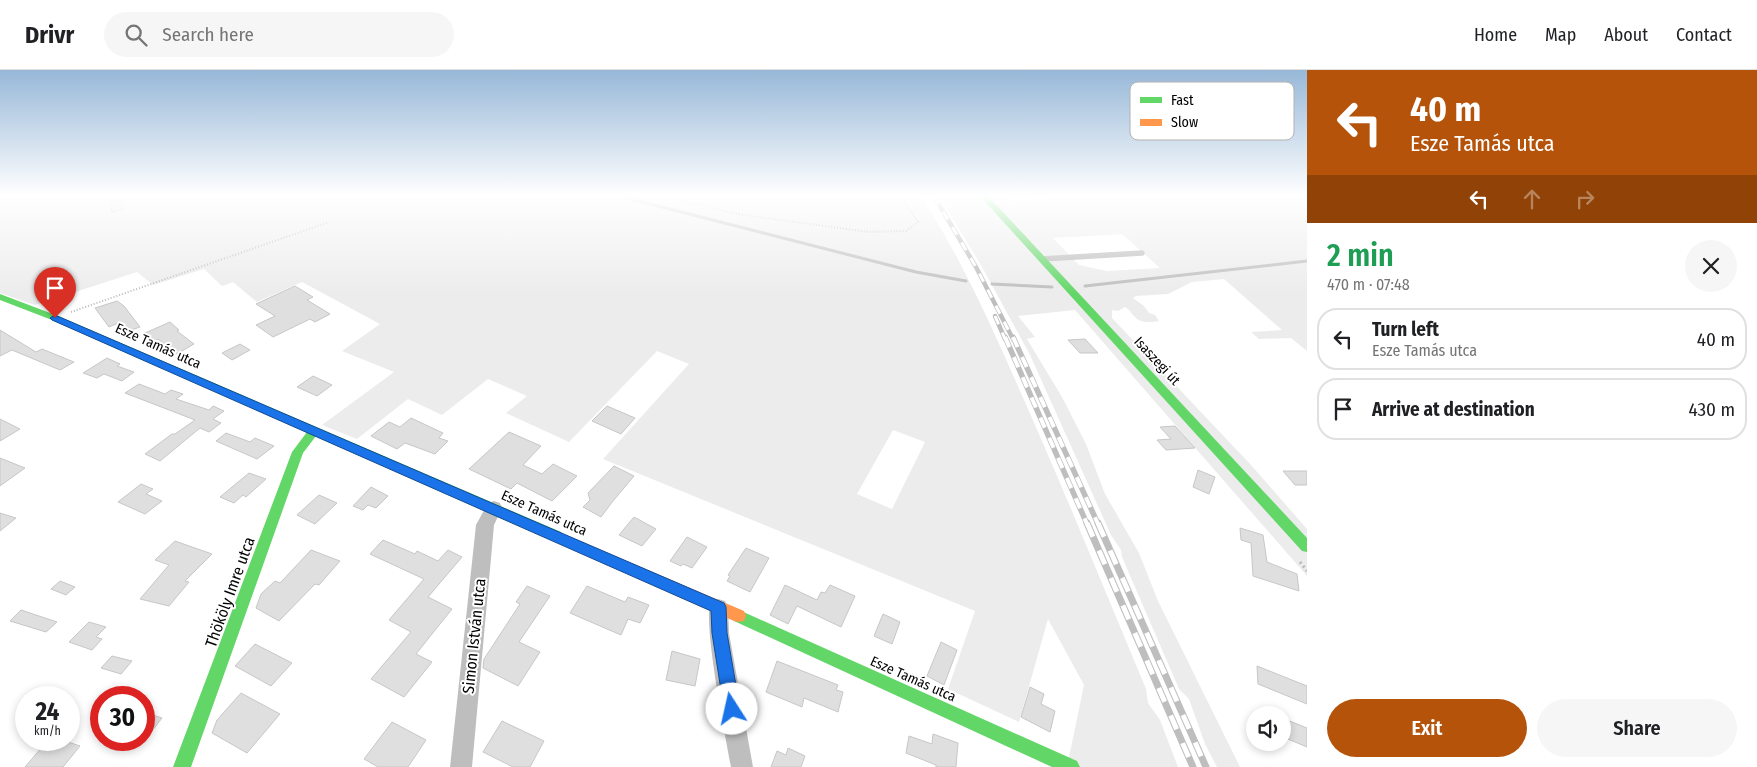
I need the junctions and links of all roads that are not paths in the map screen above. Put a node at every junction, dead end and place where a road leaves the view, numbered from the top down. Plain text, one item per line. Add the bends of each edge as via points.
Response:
1 (1014, 229) edge
2 (1142, 253) dead end
3 (1042, 259) junction
4 (0, 297) edge
5 (314, 431) junction
6 (494, 508) junction
7 (1307, 547) edge
8 (718, 607) junction
9 (182, 767) edge
10 (461, 767) edge
11 (742, 767) edge
12 (1071, 767) edge

1 - 3 street, Isaszegi út
2 - 3 lane
3 - 7 street, Isaszegi út
4 - 5 street, Esze Tamás utca
5 - 6 street, Esze Tamás utca
5 - 9 street, Thököly Imre utca via 298,452
6 - 8 street, Esze Tamás utca
6 - 10 street, Simon István utca via 485,525
8 - 11 street via 719,633
8 - 12 street, Esze Tamás utca

